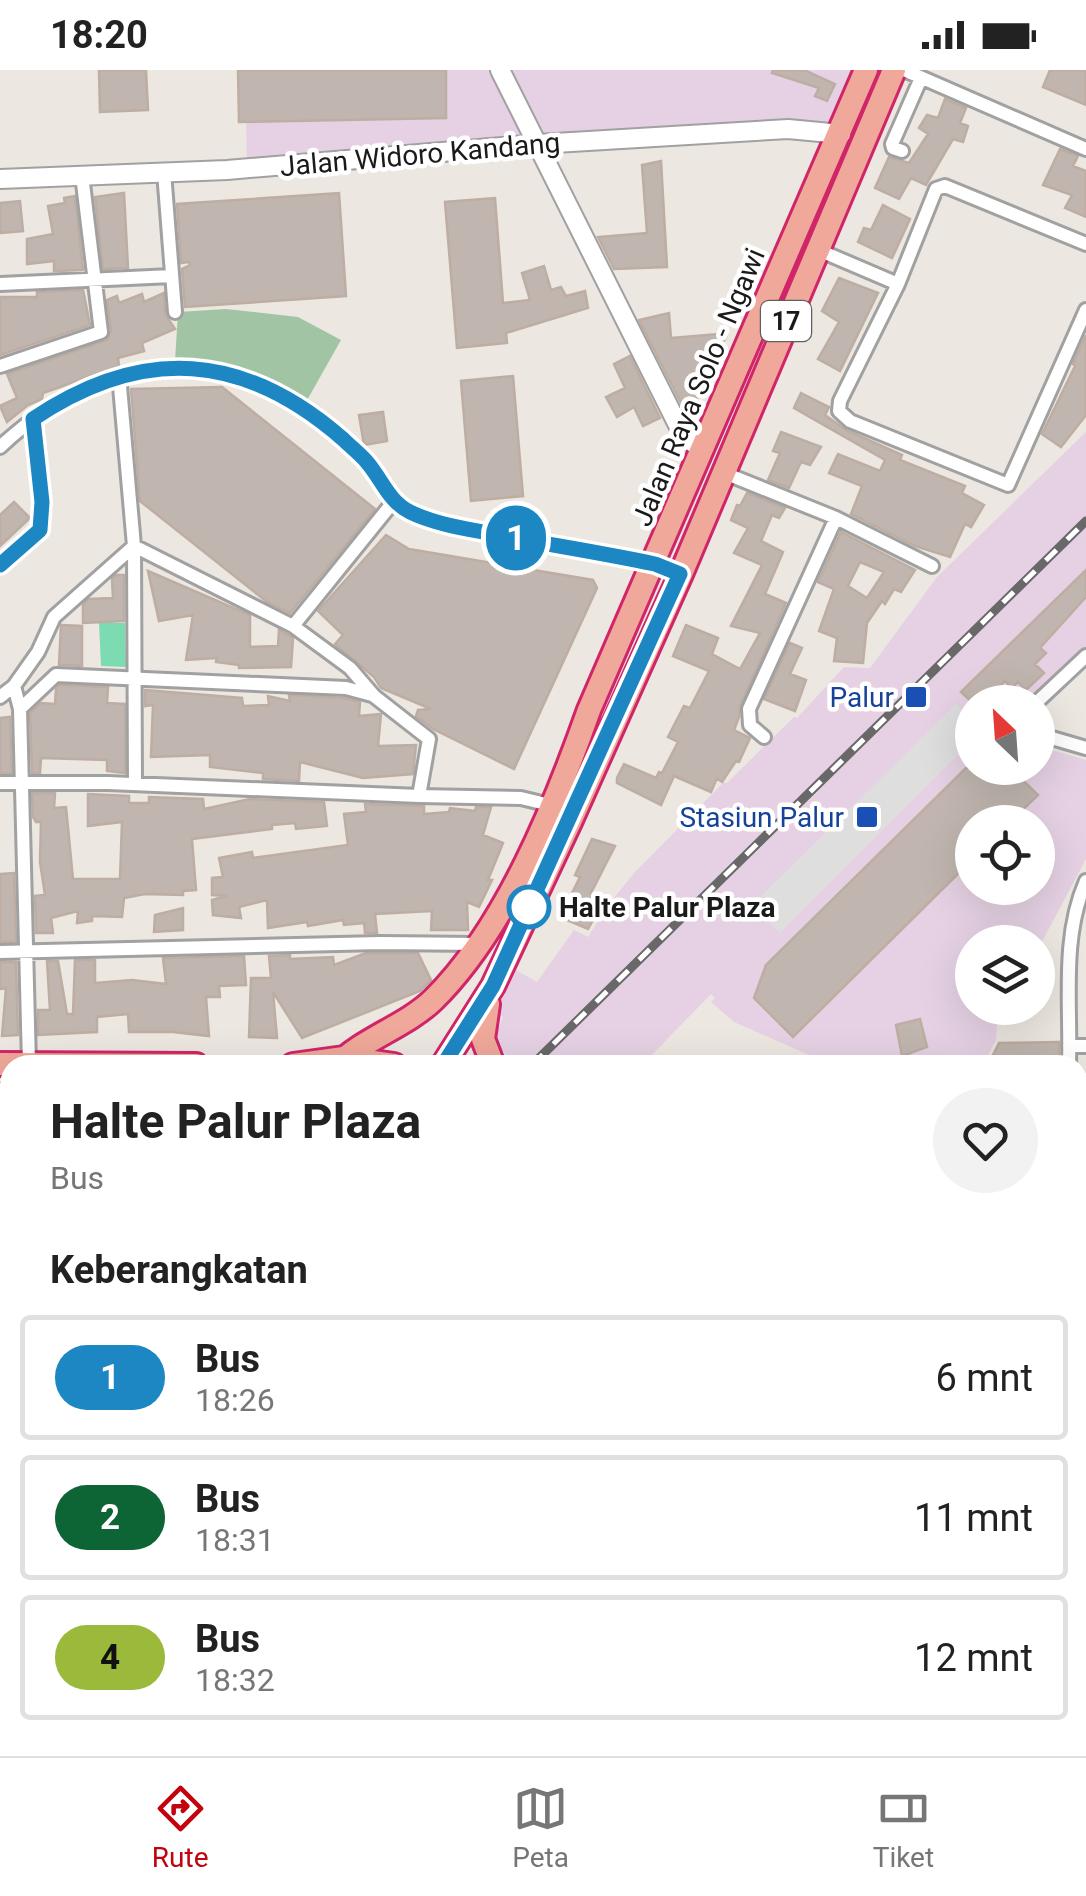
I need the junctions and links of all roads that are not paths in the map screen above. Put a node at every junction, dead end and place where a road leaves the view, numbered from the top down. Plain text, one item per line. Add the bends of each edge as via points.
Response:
1 (500, 70) edge
2 (866, 70) edge
3 (894, 70) edge
4 (904, 70) edge
5 (921, 78) junction
6 (840, 134) junction
7 (538, 144) junction
8 (1086, 149) edge
9 (902, 151) dead end
10 (164, 172) junction
11 (82, 175) junction
12 (0, 179) edge
13 (1086, 244) edge
14 (816, 249) junction
15 (172, 276) junction
16 (92, 280) junction
17 (0, 284) edge
18 (898, 284) junction
19 (175, 312) dead end
20 (1086, 312) edge
21 (0, 366) edge
22 (120, 374) junction
23 (0, 448) edge
24 (701, 448) junction
25 (722, 472) junction
26 (394, 502) junction
27 (836, 518) junction
28 (134, 546) junction
29 (655, 564) junction
30 (932, 566) dead end
31 (680, 574) junction
32 (293, 626) junction
33 (1086, 656) edge
34 (136, 678) junction
35 (1055, 685) edge
36 (14, 686) junction
37 (374, 696) junction
38 (0, 697) edge
39 (20, 709) junction
40 (764, 737) dead end
41 (1055, 739) edge
42 (1086, 748) edge
43 (22, 782) junction
44 (0, 783) edge
45 (136, 784) junction
46 (419, 796) junction
47 (555, 806) junction
48 (1086, 881) edge
49 (480, 944) junction
50 (0, 952) edge
51 (26, 952) junction
52 (1069, 952) junction
53 (1086, 953) edge
54 (493, 986) junction
55 (1069, 1046) junction
56 (1086, 1046) edge
57 (29, 1055) edge
58 (353, 1055) edge
59 (449, 1055) edge
60 (490, 1055) edge
61 (1069, 1055) edge

1 - 7 street
2 - 6 highway, Jalan Raya Solo - Ngawi / 17
3 - 14 highway, Jalan Raya Solo - Ngawi / 17
4 - 5 street
5 - 8 street
5 - 9 street via 892,146
6 - 7 street, Jalan Widoro Kandang via 788,129
6 - 24 highway, Jalan Raya Solo - Ngawi / 17
7 - 10 street, Jalan Widoro Kandang
7 - 24 street via 683,435
10 - 11 street, Jalan Widoro Kandang
10 - 15 street
11 - 12 street, Jalan Widoro Kandang
11 - 16 street
13 - 18 street via 940,187 932,192
14 - 18 street
14 - 25 highway, Jalan Raya Solo - Ngawi / 17
15 - 16 street
15 - 19 street
16 - 17 street
16 - 21 street via 101,332
18 - 20 street via 839,412 1008,485
22 - 23 street via 57,403
22 - 26 street via 226,372 269,390 343,439
22 - 28 street
24 - 29 highway, Jalan Raya Solo - Ngawi / 17
25 - 27 street
25 - 31 highway, Jalan Raya Solo - Ngawi / 17
26 - 29 street via 468,529
26 - 32 street
27 - 30 street
27 - 40 street via 749,709 750,724
28 - 32 street
28 - 34 street
28 - 36 street via 54,617
29 - 31 street
29 - 47 highway, Jalan Raya Solo - Ngawi / 17 via 589,710
31 - 54 highway, Jalan Raya Solo - Ngawi / 17
32 - 37 street via 350,668
33 - 35 street
34 - 37 street via 346,688
34 - 39 street via 56,674
34 - 45 street
36 - 38 street
36 - 39 street
37 - 46 street via 429,739
39 - 43 street
41 - 42 street
43 - 44 street
43 - 45 street
43 - 51 street
45 - 46 street
46 - 47 street via 521,798
47 - 49 highway, Jalan Raya Solo - Ngawi / 17
48 - 52 street via 1074,908
49 - 51 street
49 - 58 highway, Jalan Raya Solo - Ngawi / 17 via 428,1005
50 - 51 street
51 - 57 street
52 - 53 street
52 - 55 street
54 - 59 highway, Jalan Raya Solo - Ngawi / 17
54 - 60 highway via 484,1014
55 - 56 street
55 - 61 street

